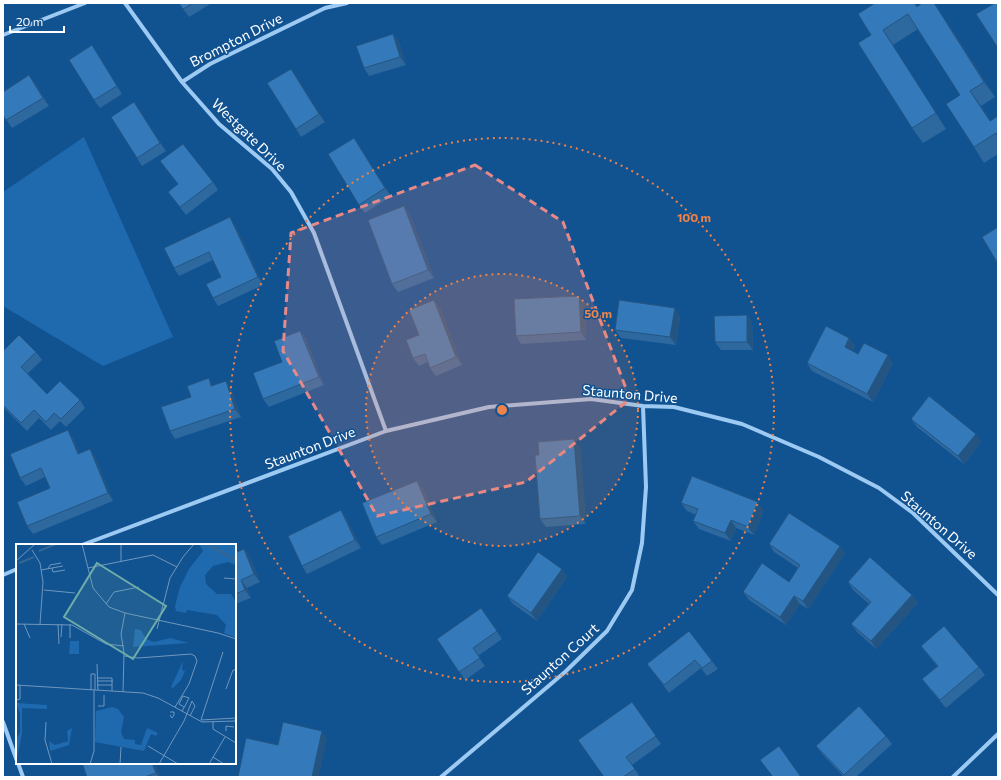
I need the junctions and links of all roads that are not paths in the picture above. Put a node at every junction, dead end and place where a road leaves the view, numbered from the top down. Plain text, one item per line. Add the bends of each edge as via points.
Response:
1 (85, 3) edge
2 (125, 3) edge
3 (347, 3) edge
4 (3, 35) edge
5 (182, 82) junction
6 (643, 406) junction
7 (386, 431) junction
8 (85, 544) edge
9 (16, 569) edge
10 (3, 575) edge
11 (998, 595) edge
12 (3, 722) edge
13 (998, 734) edge
14 (16, 759) edge
15 (18, 764) edge
16 (23, 777) edge
17 (441, 777) edge
18 (953, 777) edge

1 - 4 street
2 - 5 street, Westgate Drive
3 - 5 street, Brompton Drive via 325,8 210,64
5 - 7 street, Westgate Drive via 219,124 272,169 291,192 314,234
6 - 7 street, Staunton Drive via 591,399 489,407
6 - 11 street, Staunton Drive via 674,407 742,424 819,456 879,488 913,513
6 - 17 street, Staunton Court via 646,487 642,543 632,590 607,631 564,672
7 - 8 street, Staunton Drive
9 - 10 street
12 - 14 street
13 - 18 street
15 - 16 street

